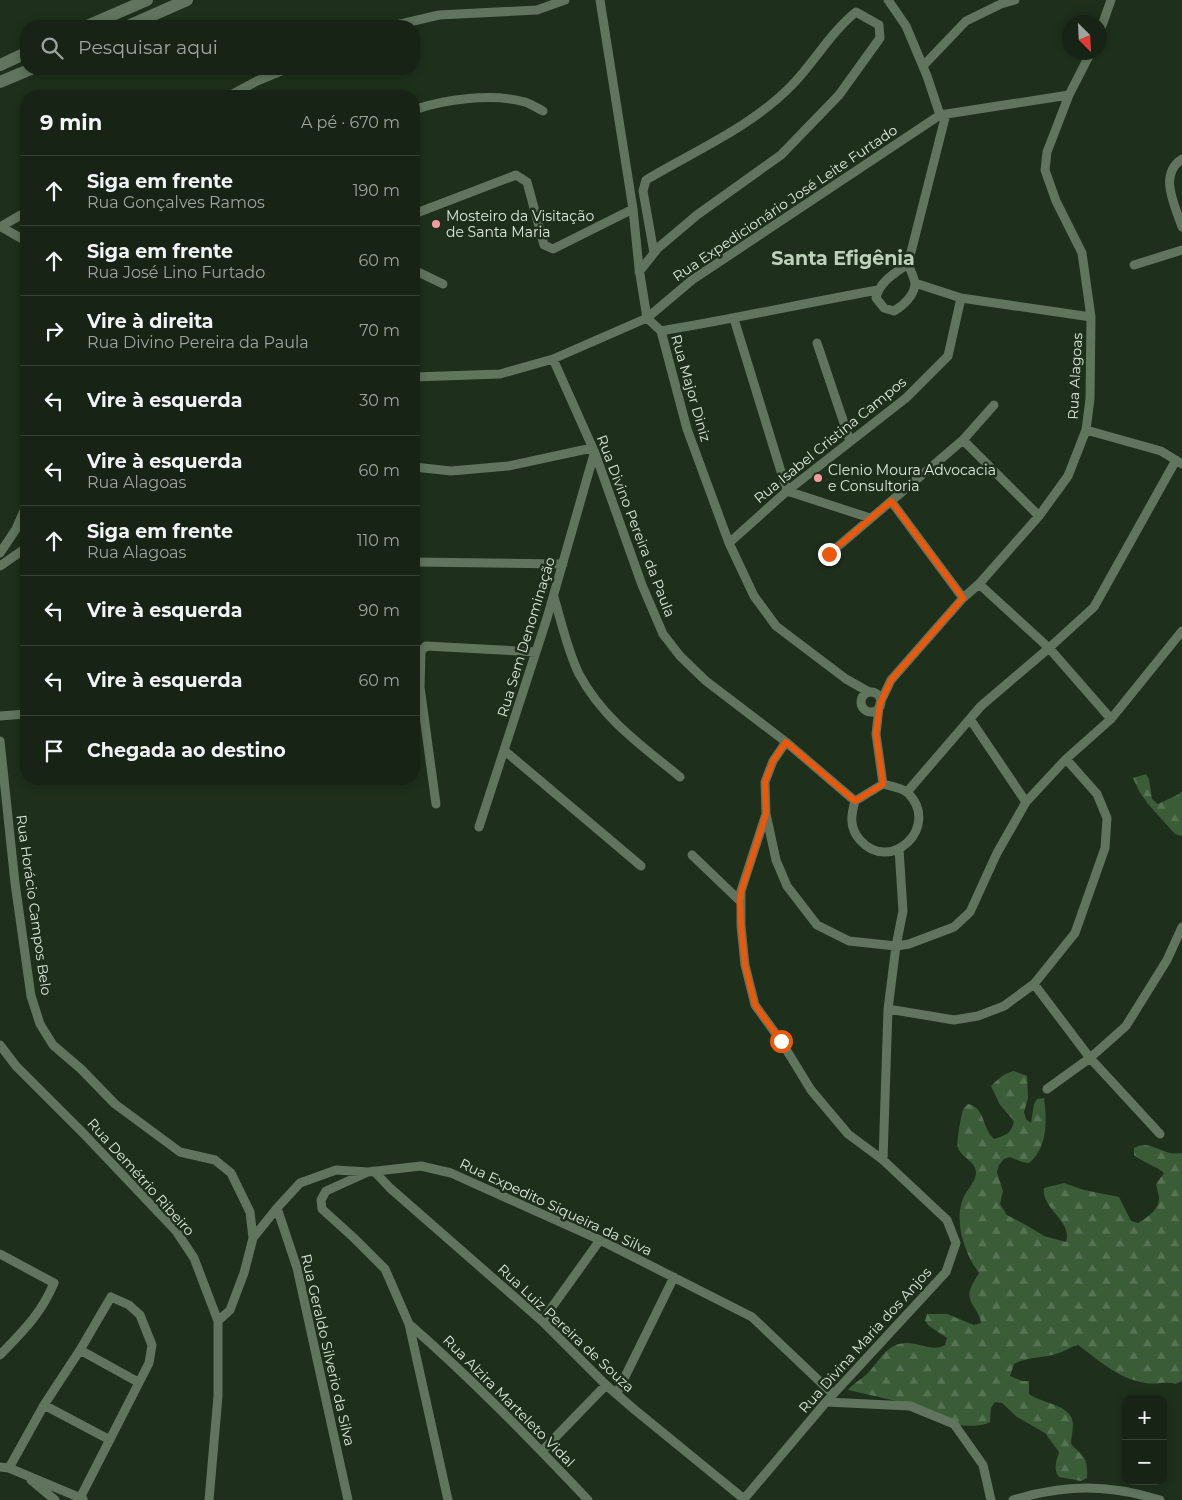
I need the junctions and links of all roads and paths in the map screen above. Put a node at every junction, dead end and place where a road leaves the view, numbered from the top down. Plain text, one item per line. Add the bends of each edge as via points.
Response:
1 (147, 0) edge
2 (186, 0) edge
3 (564, 0) edge
4 (600, 0) edge
5 (888, 0) edge
6 (1015, 0) edge
7 (1111, 0) edge
8 (1106, 15) edge
9 (101, 20) edge
10 (141, 20) edge
11 (418, 20) edge
12 (20, 56) edge
13 (1087, 60) edge
14 (0, 65) edge
15 (923, 66) junction
16 (20, 74) edge
17 (272, 75) edge
18 (0, 82) edge
19 (240, 90) edge
20 (1069, 96) junction
21 (420, 108) edge
22 (542, 111) dead end
23 (943, 115) junction
24 (1182, 159) edge
25 (633, 209) junction
26 (420, 212) edge
27 (20, 216) edge
28 (1, 227) edge
29 (1182, 227) edge
30 (20, 238) edge
31 (1182, 250) edge
32 (654, 253) junction
33 (908, 264) junction
34 (1134, 265) dead end
35 (639, 272) junction
36 (420, 273) edge
37 (915, 283) junction
38 (443, 284) dead end
39 (878, 290) junction
40 (961, 298) junction
41 (1092, 317) junction
42 (647, 318) junction
43 (734, 319) junction
44 (661, 331) junction
45 (817, 343) dead end
46 (553, 359) junction
47 (420, 377) edge
48 (994, 405) dead end
49 (1086, 430) junction
50 (963, 440) junction
51 (850, 441) junction
52 (593, 451) junction
53 (1179, 462) edge
54 (420, 468) edge
55 (787, 491) junction
56 (891, 501) junction
57 (1039, 516) junction
58 (870, 518) junction
59 (20, 520) edge
60 (729, 543) junction
61 (20, 552) edge
62 (0, 553) edge
63 (829, 554) dead end
64 (420, 562) edge
65 (563, 564) junction
66 (0, 566) edge
67 (979, 584) junction
68 (554, 597) junction
69 (963, 598) junction
70 (1182, 631) edge
71 (1049, 648) junction
72 (536, 652) junction
73 (846, 679) junction
74 (891, 680) junction
75 (420, 687) joint
76 (871, 692) junction
77 (880, 705) junction
78 (863, 707) junction
79 (20, 714) edge
80 (0, 716) edge
81 (1110, 718) junction
82 (970, 720) junction
83 (876, 734) junction
84 (0, 741) edge
85 (786, 742) junction
86 (505, 752) junction
87 (1066, 759) junction
88 (680, 777) dead end
89 (883, 784) junction
90 (907, 792) junction
91 (855, 801) junction
92 (1026, 802) junction
93 (436, 804) dead end
94 (766, 814) junction
95 (479, 827) dead end
96 (899, 849) junction
97 (692, 854) dead end
98 (641, 866) dead end
99 (740, 901) junction
100 (1182, 927) edge
101 (896, 946) junction
102 (1034, 984) junction
103 (888, 1009) junction
104 (0, 1045) edge
105 (1090, 1058) junction
106 (1047, 1089) dead end
107 (1160, 1134) dead end
108 (883, 1160) junction
109 (371, 1172) junction
110 (277, 1208) junction
111 (252, 1238) junction
112 (600, 1240) junction
113 (0, 1254) edge
114 (674, 1277) junction
115 (218, 1321) junction
116 (542, 1321) junction
117 (409, 1324) junction
118 (80, 1350) junction
119 (0, 1355) edge
120 (138, 1382) junction
121 (606, 1385) junction
122 (616, 1394) junction
123 (833, 1394) junction
124 (826, 1402) junction
125 (44, 1405) junction
126 (110, 1440) junction
127 (542, 1451) junction
128 (4, 1468) edge
129 (25, 1475) junction
130 (82, 1499) edge
131 (54, 1500) edge
132 (208, 1500) edge
133 (348, 1500) edge
134 (448, 1500) edge
135 (588, 1500) edge
136 (741, 1500) edge
137 (992, 1500) edge
138 (1013, 1500) edge
139 (1160, 1500) edge

1 - 9 main road
2 - 10 main road
3 - 11 street via 537,10 439,15
4 - 25 street
5 - 15 street via 906,26
6 - 15 street via 966,21
7 - 8 street
12 - 14 main road
13 - 20 street, Rua Alagoas
15 - 23 street
16 - 18 main road
17 - 19 street
20 - 23 street
20 - 41 street, Rua Alagoas via 1047,152 1045,170 1056,201 1082,253
21 - 22 street via 495,98 525,102
23 - 33 street
23 - 42 street, Rua Expedicionário José Leite Furtado via 692,280
24 - 29 street via 1168,179
25 - 26 street via 553,249 544,245 528,182 516,175
25 - 35 street
27 - 28 street
28 - 30 street
31 - 34 street
32 - 32 street via 698,215 781,155 839,95 880,38 879,25 856,12 793,84 753,119 646,180 644,191
32 - 35 street
33 - 37 street
33 - 39 street via 888,278
35 - 42 street
36 - 38 street
37 - 39 street via 903,305 894,311 884,308 876,298
37 - 40 street
39 - 43 street
40 - 41 street
40 - 51 street, Rua Isabel Cristina Campos via 948,356 906,398
41 - 49 street, Rua Alagoas
42 - 44 street, Rua Major Diniz
42 - 46 street, Rua Expedicionário José Leite Furtado
43 - 44 street
43 - 55 street
44 - 60 street, Rua Major Diniz via 687,429
45 - 51 street
46 - 47 street, Rua Expedicionário José Leite Furtado via 500,374
46 - 52 street, Rua Divino Pereira da Paula
48 - 50 street
49 - 53 street via 1161,451
49 - 57 street, Rua Alagoas via 1068,476
50 - 56 street
50 - 57 street
51 - 55 street, Rua Isabel Cristina Campos
52 - 54 street via 508,466 451,471
52 - 65 street, Rua Sem Denominação
52 - 85 street, Rua Divino Pereira da Paula via 663,634 706,681
53 - 71 street via 1094,607
55 - 58 street
55 - 60 street, Rua Isabel Cristina Campos
56 - 58 street
56 - 69 street
57 - 67 street, Rua Alagoas
58 - 63 street
59 - 62 street
60 - 73 street, Rua Major Diniz via 754,596 776,626
61 - 66 street
64 - 65 street
65 - 68 street, Rua Sem Denominação
67 - 69 street, Rua Alagoas
67 - 71 street
68 - 72 street, Rua Sem Denominação
68 - 88 street via 579,673 598,704 617,726
69 - 74 street, Rua Alagoas
70 - 81 street
71 - 81 street
71 - 82 street via 981,706
72 - 75 street via 426,646 421,651
72 - 86 street, Rua Sem Denominação
73 - 76 street, Rua Major Diniz
73 - 78 street, Rua Major Diniz
74 - 76 street, Rua Alagoas
74 - 77 street, Rua Alagoas
75 - 93 street
76 - 77 street via 879,696
76 - 78 street via 862,696
77 - 78 street via 873,711
77 - 83 street, Rua Alagoas
78 - 83 street, Rua Alagoas
79 - 80 street
81 - 87 street
82 - 90 street
82 - 92 street
83 - 89 street, Rua Alagoas
84 - 111 street, Rua Horácio Campos Belo via 15,883 31,996 40,1024 53,1045 115,1104 180,1152 215,1160 231,1173 250,1212
85 - 91 street, Rua Divino Pereira da Paula
85 - 94 street via 773,761 765,782
86 - 95 street, Rua Sem Denominação
86 - 98 street
87 - 92 street
87 - 102 street via 1097,794 1104,810 1107,818 1104,848 1075,933
89 - 90 street
89 - 91 street
90 - 96 street via 917,805 919,822 913,838
91 - 96 street via 850,817 854,834 860,841 866,847 882,852
92 - 101 street via 970,912 954,927
94 - 99 street, Rua Divina Maria dos Anjos
94 - 101 street via 776,860 787,886 817,925 848,941
96 - 101 street via 903,911
97 - 99 street
99 - 108 street, Rua Divina Maria dos Anjos via 745,965 755,1005 811,1090 848,1134
100 - 105 street via 1167,960 1126,1026
101 - 103 street
102 - 103 street via 1004,1006 978,1016 954,1020
102 - 105 street
103 - 108 street
104 - 115 street, Rua Demétrio Ribeiro via 16,1066 176,1231 194,1258
105 - 106 street
105 - 107 street
108 - 123 street, Rua Divina Maria dos Anjos via 947,1220 956,1243 946,1272
109 - 110 street, Rua Expedito Siqueira da Silva via 336,1170 300,1183
109 - 112 street, Rua Expedito Siqueira da Silva via 421,1166 451,1173
109 - 116 street, Rua Luiz Pereira de Souza
109 - 117 street via 326,1192 321,1200 322,1209 385,1269
110 - 111 street, Rua Expedito Siqueira da Silva
110 - 133 street, Rua Geraldo Silverio da Silva via 297,1268
111 - 115 street, Rua Horácio Campos Belo via 244,1273 230,1310
112 - 114 street, Rua Expedito Siqueira da Silva
112 - 116 street
113 - 119 street via 54,1283 46,1303
114 - 122 street
114 - 123 street, Rua Expedito Siqueira da Silva via 752,1317
115 - 132 street, Rua Demétrio Ribeiro via 218,1396
116 - 121 street, Rua Luiz Pereira de Souza
117 - 127 street, Rua Alzira Marteleto Vidal
117 - 134 street
118 - 120 street
118 - 120 street via 111,1297 129,1305 140,1315 152,1345 149,1363
118 - 125 street
120 - 126 street
121 - 122 street, Rua Luiz Pereira de Souza
121 - 127 street
122 - 136 street, Rua Luiz Pereira de Souza
123 - 124 street, Rua Divina Maria dos Anjos
124 - 136 street, Rua Divina Maria dos Anjos
124 - 137 street via 910,1406 954,1424 984,1465
125 - 126 street
125 - 128 street
126 - 130 street
127 - 135 street, Rua Alzira Marteleto Vidal
128 - 129 street
129 - 130 street
129 - 131 street
138 - 139 street via 1058,1490 1101,1487

